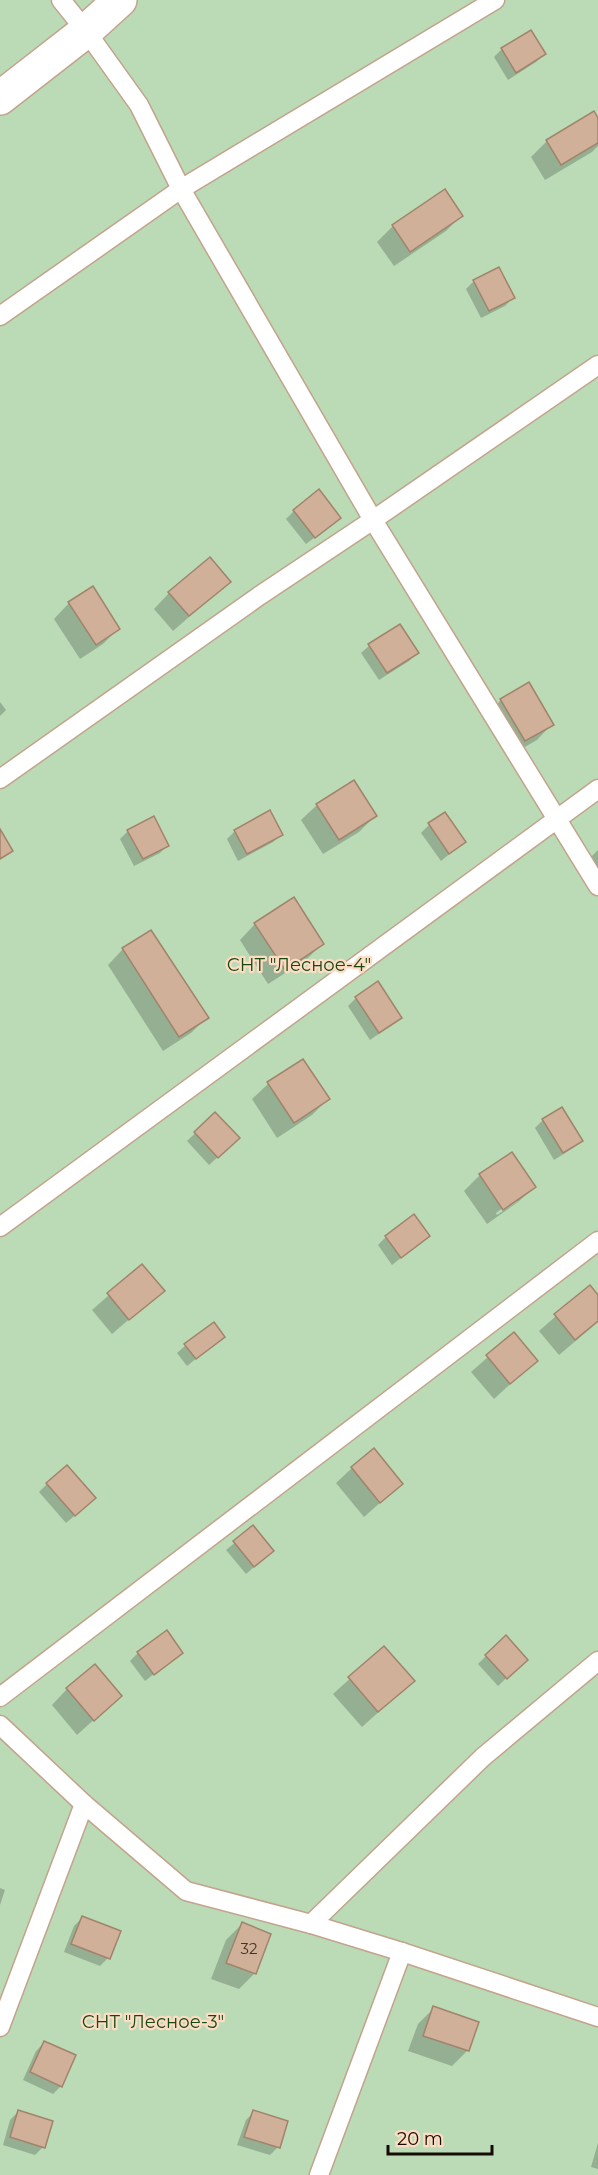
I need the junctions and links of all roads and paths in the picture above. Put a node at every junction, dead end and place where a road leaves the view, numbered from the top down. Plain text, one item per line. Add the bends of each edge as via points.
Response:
1 (61, 0) edge
2 (120, 0) edge
3 (495, 0) edge
4 (86, 31) junction
5 (0, 98) edge
6 (181, 189) junction
7 (0, 316) edge
8 (598, 365) edge
9 (373, 520) junction
10 (0, 779) edge
11 (598, 789) edge
12 (558, 818) junction
13 (598, 886) edge
14 (0, 1227) edge
15 (598, 1241) edge
16 (598, 1660) edge
17 (0, 1697) edge
18 (0, 1725) edge
19 (84, 1804) junction
20 (311, 1924) junction
21 (402, 1952) junction
22 (598, 2017) edge
23 (0, 2027) edge
24 (319, 2175) edge

1 - 4 lane
2 - 4 street
3 - 6 lane
4 - 5 street
4 - 6 lane via 139,105
6 - 7 lane
6 - 9 lane
8 - 9 lane
9 - 10 lane
9 - 12 lane
11 - 12 lane
12 - 13 lane
12 - 14 lane
15 - 17 lane
16 - 20 lane via 483,1757
18 - 19 lane
19 - 20 lane via 186,1891
19 - 23 lane
20 - 21 lane
21 - 22 lane
21 - 24 lane

